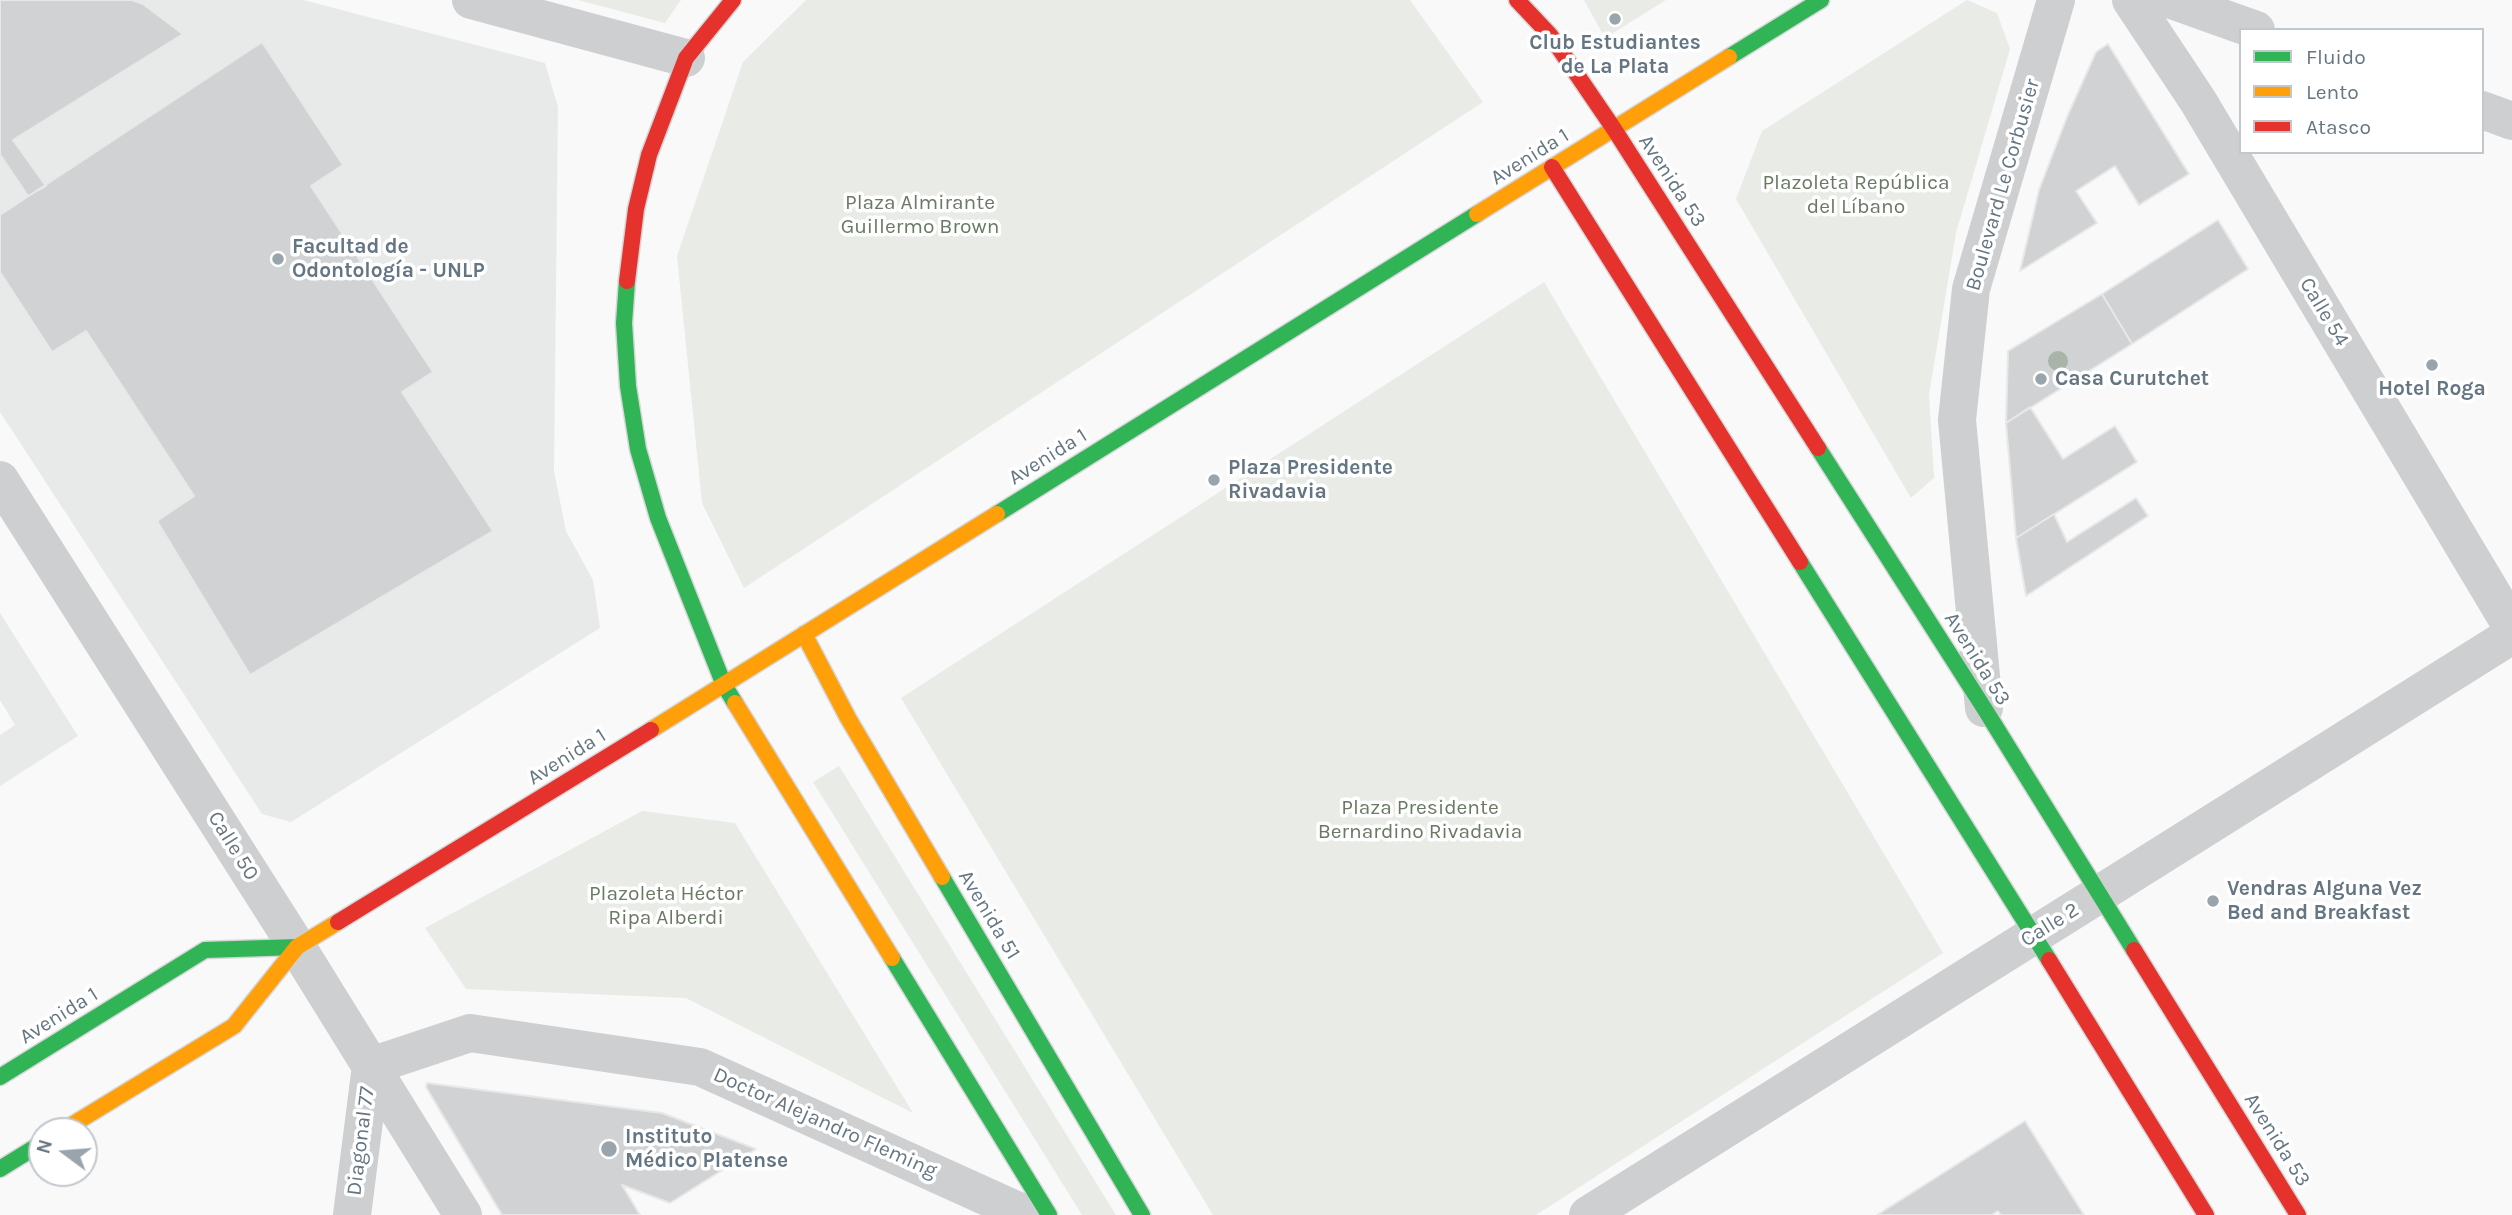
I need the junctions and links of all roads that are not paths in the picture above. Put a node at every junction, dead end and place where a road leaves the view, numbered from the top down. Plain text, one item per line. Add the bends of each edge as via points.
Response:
1 (471, 0) edge
2 (733, 0) edge
3 (1517, 0) edge
4 (1821, 0) edge
5 (2056, 0) edge
6 (2131, 0) edge
7 (2172, 0) edge
8 (2250, 28) edge
9 (686, 58) junction
10 (2484, 111) edge
11 (2512, 121) edge
12 (1614, 129) junction
13 (1552, 167) junction
14 (0, 480) edge
15 (2512, 627) edge
16 (804, 635) junction
17 (2512, 635) edge
18 (724, 685) junction
19 (1984, 708) junction
20 (2099, 894) junction
21 (2034, 935) junction
22 (297, 947) junction
23 (371, 1066) junction
24 (0, 1077) edge
25 (85, 1117) edge
26 (28, 1152) edge
27 (0, 1169) edge
28 (352, 1215) edge
29 (463, 1215) edge
30 (1027, 1215) edge
31 (1049, 1215) edge
32 (1142, 1215) edge
33 (1588, 1215) edge
34 (2206, 1215) edge
35 (2298, 1215) edge

1 - 9 street
2 - 9 street
3 - 12 street via 1550,35
4 - 12 street, Avenida 1
5 - 19 street, Boulevard Le Corbusier via 1971,289 1957,420
6 - 15 street, Calle 54 via 2197,101
7 - 8 street
9 - 18 street via 649,155 636,209 624,323 638,449 658,518
10 - 11 street
12 - 13 street, Avenida 1
12 - 19 street, Avenida 53
13 - 16 street, Avenida 1
13 - 21 street
14 - 22 street, Calle 50
16 - 18 street, Avenida 1
16 - 32 street, Avenida 51 via 848,718
17 - 20 street, Calle 2
18 - 22 street, Avenida 1
18 - 31 street
19 - 20 street, Avenida 53
20 - 21 street, Calle 2
20 - 35 street, Avenida 53
21 - 33 street, Calle 2
21 - 34 street
22 - 23 street, Calle 50
22 - 24 street, Avenida 1 via 205,950
22 - 25 street, Avenida 1 via 234,1026
23 - 28 street, Diagonal 77
23 - 29 street, Calle 50
23 - 30 street, Doctor Alejandro Fleming via 470,1033 700,1067
26 - 27 street

